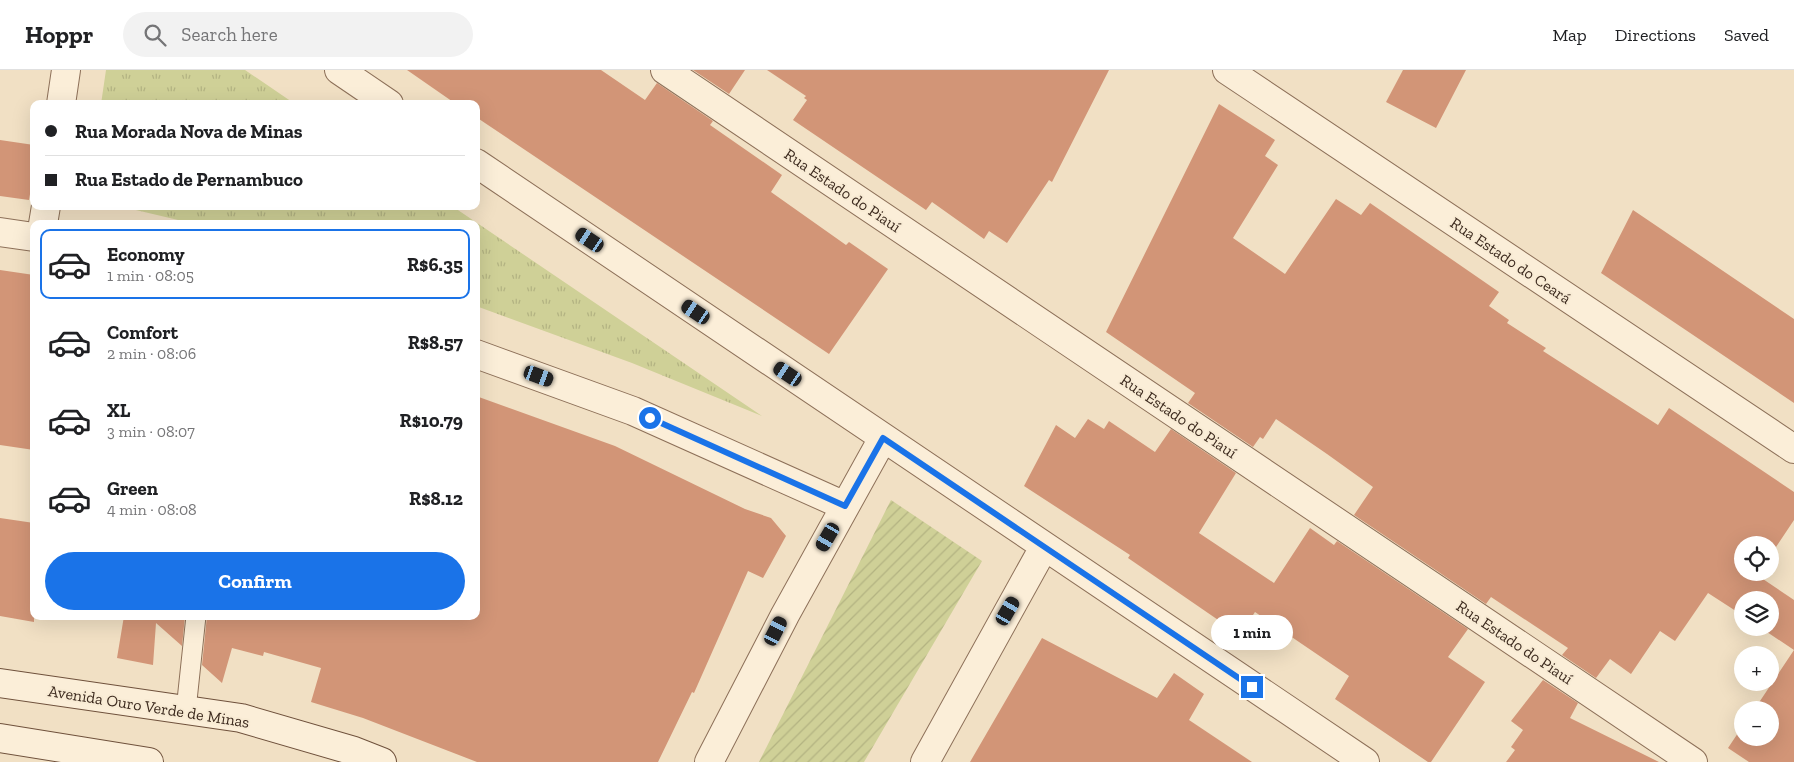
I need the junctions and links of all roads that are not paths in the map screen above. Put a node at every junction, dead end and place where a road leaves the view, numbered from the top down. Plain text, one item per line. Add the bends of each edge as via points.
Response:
1 (66, 70) edge
2 (339, 70) edge
3 (665, 70) edge
4 (1227, 70) edge
5 (62, 100) edge
6 (383, 100) edge
7 (480, 166) edge
8 (0, 232) edge
9 (30, 236) edge
10 (480, 355) edge
11 (883, 438) junction
12 (1794, 449) edge
13 (845, 506) junction
14 (1044, 547) junction
15 (196, 620) edge
16 (0, 683) edge
17 (186, 710) junction
18 (0, 738) edge
19 (148, 762) edge
20 (382, 762) edge
21 (709, 762) edge
22 (925, 762) edge
23 (1364, 762) edge
24 (1693, 762) edge

1 - 5 street
2 - 6 street
3 - 24 street, Rua Estado do Piauí
4 - 12 street, Rua Estado do Ceará
7 - 11 street
8 - 9 street
10 - 13 street via 632,410
11 - 13 street
11 - 14 street
13 - 21 street
14 - 22 street
14 - 23 street
15 - 17 lane
16 - 17 street, Avenida Ouro Verde de Minas
17 - 20 street, Avenida Ouro Verde de Minas via 241,718
18 - 19 street

